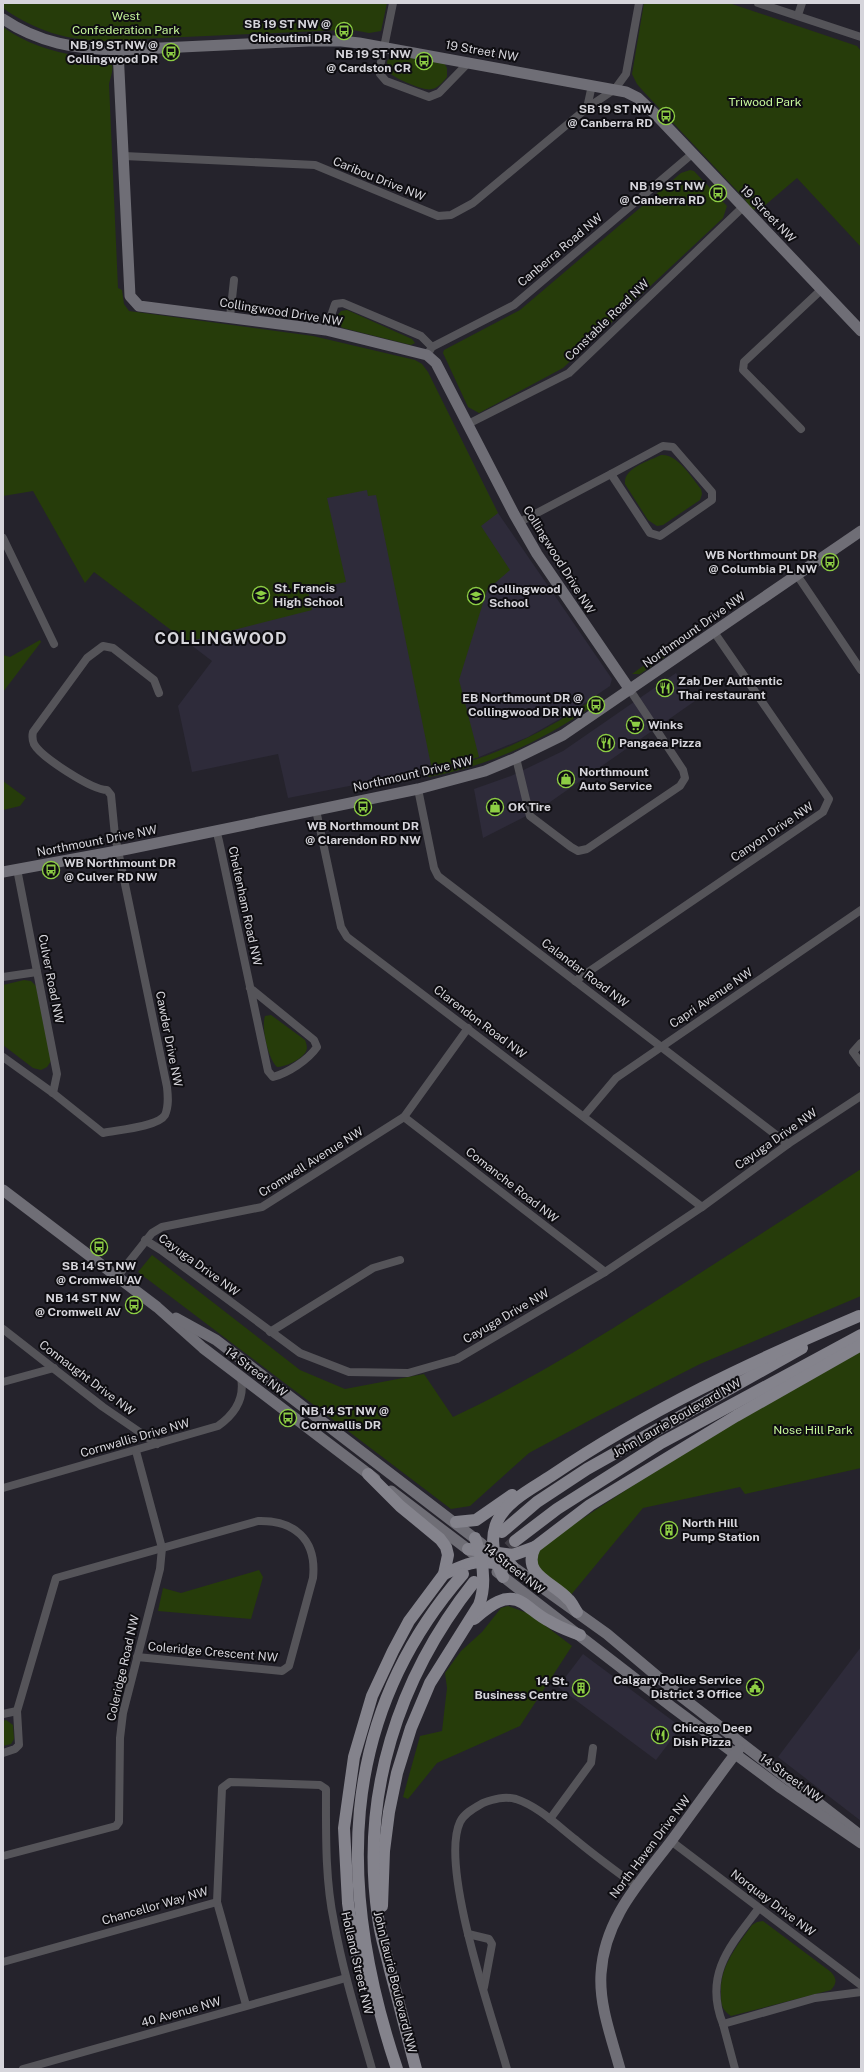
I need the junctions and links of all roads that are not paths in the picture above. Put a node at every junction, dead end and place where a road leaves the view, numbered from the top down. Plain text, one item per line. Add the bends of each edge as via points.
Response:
1 (393, 3) edge
2 (639, 3) edge
3 (758, 3) edge
4 (802, 3) edge
5 (798, 15) junction
6 (3, 19) edge
7 (861, 37) edge
8 (384, 47) junction
9 (118, 50) junction
10 (469, 62) junction
11 (592, 85) junction
12 (615, 89) junction
13 (587, 108) junction
14 (692, 154) junction
15 (124, 156) junction
16 (743, 207) junction
17 (234, 280) dead end
18 (821, 290) junction
19 (230, 317) junction
20 (326, 330) junction
21 (861, 331) edge
22 (429, 351) junction
23 (468, 424) junction
24 (801, 429) dead end
25 (612, 474) junction
26 (518, 522) junction
27 (861, 531) edge
28 (3, 538) edge
29 (796, 575) junction
30 (714, 632) junction
31 (54, 644) dead end
32 (861, 670) edge
33 (630, 690) junction
34 (159, 693) dead end
35 (516, 758) junction
36 (418, 789) junction
37 (316, 810) junction
38 (216, 830) junction
39 (118, 850) junction
40 (17, 869) junction
41 (3, 872) edge
42 (861, 910) edge
43 (37, 972) junction
44 (3, 977) edge
45 (575, 981) junction
46 (250, 988) junction
47 (468, 1028) junction
48 (861, 1043) edge
49 (661, 1046) junction
50 (3, 1057) edge
51 (861, 1063) edge
52 (53, 1093) junction
53 (861, 1096) edge
54 (584, 1116) junction
55 (404, 1117) junction
56 (788, 1144) junction
57 (3, 1190) edge
58 (702, 1207) junction
59 (145, 1240) junction
60 (400, 1260) dead end
61 (605, 1272) junction
62 (117, 1277) junction
63 (157, 1307) junction
64 (860, 1316) edge
65 (3, 1329) edge
66 (270, 1332) junction
67 (861, 1335) edge
68 (861, 1345) edge
69 (54, 1368) junction
70 (241, 1378) junction
71 (3, 1382) edge
72 (157, 1444) junction
73 (597, 1445) junction
74 (136, 1451) junction
75 (368, 1474) junction
76 (3, 1488) edge
77 (456, 1522) junction
78 (502, 1532) dead end
79 (475, 1538) junction
80 (515, 1541) tunnel mouth
81 (535, 1547) junction
82 (162, 1548) junction
83 (468, 1549) joint
84 (481, 1556) junction
85 (496, 1559) junction
86 (512, 1566) joint
87 (444, 1574) junction
88 (463, 1574) dead end
89 (503, 1577) junction
90 (474, 1582) dead end
91 (576, 1612) junction
92 (466, 1625) junction
93 (580, 1635) junction
94 (137, 1658) junction
95 (17, 1710) junction
96 (3, 1714) edge
97 (743, 1744) junction
98 (593, 1748) dead end
99 (3, 1753) edge
100 (735, 1754) junction
101 (326, 1789) joint
102 (550, 1820) junction
103 (861, 1836) edge
104 (671, 1841) junction
105 (861, 1843) edge
106 (3, 1856) edge
107 (636, 1886) junction
108 (217, 1902) junction
109 (759, 1908) junction
110 (378, 1919) junction
111 (468, 1934) junction
112 (3, 1962) edge
113 (346, 1978) junction
114 (861, 1985) edge
115 (484, 1988) junction
116 (373, 1989) junction
117 (861, 1992) edge
118 (246, 2005) junction
119 (723, 2024) junction
120 (50, 2065) edge
121 (23, 2069) edge
122 (372, 2069) edge
123 (397, 2069) edge
124 (416, 2069) edge
125 (508, 2069) edge
126 (620, 2069) edge
127 (735, 2069) edge

1 - 8 street
2 - 12 street via 626,74
3 - 5 street
4 - 5 street
5 - 7 street
6 - 9 street, 19 Street NW via 20,30 50,43 89,50
8 - 9 street, 19 Street NW via 333,41
8 - 10 street, 19 Street NW
8 - 10 street via 380,67 382,78 429,97 439,93
9 - 15 street, Collingwood Drive NW
10 - 11 street, 19 Street NW
11 - 12 street, 19 Street NW
11 - 13 street
12 - 13 street, Caribou Drive NW
12 - 14 street, 19 Street NW via 638,98
13 - 15 street, Caribou Drive NW via 473,203 451,215 438,216 315,165
14 - 16 street, 19 Street NW
14 - 22 street, Canberra Road NW via 514,305
15 - 19 street, Collingwood Drive NW via 130,296 139,306
16 - 18 street, 19 Street NW
16 - 23 street, Constable Road NW via 569,372
17 - 19 street
18 - 21 street, 19 Street NW
18 - 24 street via 744,362 743,370
19 - 20 street, Collingwood Drive NW
20 - 22 street, Collingwood Drive NW
20 - 22 street via 334,304 343,302 421,336
22 - 23 street, Collingwood Drive NW
23 - 26 street, Collingwood Drive NW
25 - 25 street via 650,533 660,536 712,500 712,492 673,447 663,446
25 - 26 street
26 - 33 street, Collingwood Drive NW
27 - 29 street, Northmount Drive NW
28 - 31 street
29 - 30 street, Northmount Drive NW
29 - 32 street
30 - 33 street, Northmount Drive NW
30 - 45 street, Canyon Drive NW via 829,800 824,812
33 - 35 street, Northmount Drive NW via 563,735
33 - 35 street via 683,770 685,778 680,786 587,849 578,851 571,848 530,816
34 - 39 street, Cawder Drive NW via 154,680 113,648 103,646 86,658 33,732 34,744 41,753 85,782 101,790 107,790 111,795
35 - 36 street, Northmount Drive NW via 485,770
36 - 37 street, Northmount Drive NW
36 - 45 street, Calandar Road NW via 434,868 438,876
37 - 38 street, Northmount Drive NW
37 - 47 street, Clarendon Road NW via 341,927 347,937
38 - 39 street, Northmount Drive NW
38 - 46 street, Cheltenham Road NW
39 - 40 street, Northmount Drive NW
39 - 52 street, Cawder Drive NW via 167,1087 168,1104 164,1116 154,1124 103,1133
40 - 41 street, Northmount Drive NW
40 - 43 street, Culver Road NW
42 - 49 street, Capri Avenue NW
43 - 44 street
43 - 52 street, Culver Road NW via 57,1074
45 - 49 street, Calandar Road NW
46 - 46 street, Cheltenham Road NW via 314,1040 317,1047 312,1055 280,1075 273,1077 268,1071
47 - 54 street, Clarendon Road NW
47 - 55 street, Cromwell Avenue NW
48 - 51 street via 853,1052
49 - 54 street, Capri Avenue NW via 616,1078
49 - 56 street, Calandar Road NW
50 - 52 street, Cawder Drive NW
53 - 56 street, Cayuga Drive NW
54 - 58 street, Clarendon Road NW
55 - 59 street, Cromwell Avenue NW via 262,1207 162,1227
55 - 61 street, Comanche Road NW
56 - 58 street, Cayuga Drive NW
57 - 62 street, 14 Street NW
58 - 61 street, Cayuga Drive NW
59 - 62 street, Cromwell Avenue NW
59 - 66 street, Cayuga Drive NW
60 - 66 street via 373,1268
61 - 66 street, Cayuga Drive NW via 457,1359 408,1373 349,1372 300,1353
62 - 63 street, 14 Street NW
63 - 70 street, 14 Street NW
63 - 77 street, 14 Street NW via 216,1340
64 - 73 main road via 777,1351 674,1402
64 - 78 main road, John Laurie Boulevard NW via 587,1469 537,1502
65 - 69 street, Connaught Drive NW
67 - 80 main road, John Laurie Boulevard NW via 661,1443 557,1509
68 - 81 main road via 736,1416 590,1505
69 - 71 street
69 - 72 street, Connaught Drive NW via 102,1407
70 - 72 street, Cornwallis Drive NW via 243,1389 240,1402 228,1419 218,1426
70 - 75 street, 14 Street NW
72 - 74 street, Cornwallis Drive NW
73 - 77 main road via 583,1449 542,1473 488,1514 476,1520
73 - 85 main road via 518,1498 502,1514 496,1523 493,1537
74 - 76 street, Cornwallis Drive NW
74 - 82 street, Coleridge Road NW
75 - 83 street, 14 Street NW
75 - 87 main road via 446,1546 448,1560
77 - 79 street, 14 Street NW
79 - 84 main road
79 - 85 street, 14 Street NW
81 - 85 main road
81 - 91 main road via 530,1562 534,1569 568,1599
82 - 94 street, Coleridge Road NW via 160,1569
82 - 94 street, Coleridge Crescent NW via 258,1521 273,1520 289,1526 303,1536 310,1549 314,1566 289,1666 282,1671
82 - 95 street, Coleridge Crescent NW via 56,1578
83 - 84 main road
84 - 85 main road
84 - 87 main road
84 - 89 street, 14 Street NW
84 - 92 main road via 483,1593
85 - 86 main road
85 - 89 main road
86 - 91 street, 14 Street NW
87 - 116 main road via 409,1621 393,1651 372,1696 354,1757 344,1828 348,1903 362,1974
88 - 116 main road, John Laurie Boulevard NW via 423,1627 391,1687 374,1736 362,1788 358,1839 359,1908
89 - 93 street, 14 Street NW
90 - 110 main road, John Laurie Boulevard NW via 434,1638 405,1696 394,1726 385,1758 372,1850
91 - 97 street, 14 Street NW
92 - 93 main road via 493,1604 513,1599 548,1621
92 - 110 main road via 430,1683 408,1735 389,1812 384,1851 383,1903
93 - 100 street, 14 Street NW
94 - 106 street, Coleridge Road NW via 122,1713 120,1822 116,1826
95 - 96 street
95 - 99 street via 19,1745
97 - 100 street, North Haven Drive NW
97 - 103 street, 14 Street NW
98 - 102 street via 591,1763
100 - 104 street, North Haven Drive NW
100 - 105 street, 14 Street NW
101 - 108 street, Chancellor Way NW via 320,1785 230,1782 222,1788
101 - 113 street, Holland Street NW via 328,1873 333,1921
102 - 107 street
102 - 111 street via 526,1804 502,1797 480,1805 460,1820 456,1834 458,1885
104 - 107 street, North Haven Drive NW
104 - 109 street, Norquay Drive NW
107 - 126 street, North Haven Drive NW via 613,1923 604,1950 601,1975 602,2002
108 - 112 street, Chancellor Way NW
108 - 118 street
109 - 114 street, Norquay Drive NW
109 - 119 street via 731,1945 719,1969 715,1994
110 - 124 main road, John Laurie Boulevard NW
111 - 115 street
111 - 115 street via 489,1939 492,1944
113 - 118 street, 40 Avenue NW
113 - 122 street, Holland Street NW
115 - 125 street
116 - 123 main road, John Laurie Boulevard NW
117 - 119 street via 815,1998
118 - 120 street, 40 Avenue NW
119 - 127 street
120 - 121 street, 40 Avenue NW

